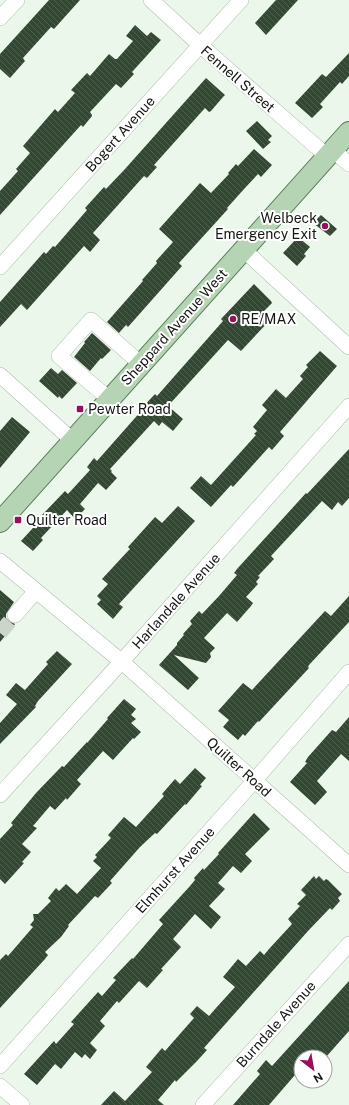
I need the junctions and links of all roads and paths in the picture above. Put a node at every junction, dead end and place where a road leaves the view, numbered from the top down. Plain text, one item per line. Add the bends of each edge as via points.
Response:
1 (17, 0) edge
2 (151, 0) edge
3 (240, 0) edge
4 (0, 18) edge
5 (200, 45) junction
6 (339, 147) edge
7 (349, 164) edge
8 (244, 250) junction
9 (0, 267) edge
10 (349, 347) edge
11 (141, 364) junction
12 (0, 375) edge
13 (109, 400) junction
14 (349, 406) edge
15 (72, 440) junction
16 (2, 514) edge
17 (0, 562) edge
18 (36, 592) junction
19 (15, 615) tunnel mouth
20 (122, 662) junction
21 (349, 672) edge
22 (255, 780) junction
23 (0, 795) edge
24 (349, 865) edge
25 (349, 944) edge
26 (0, 1066) edge
27 (0, 1086) edge
28 (22, 1105) edge
29 (203, 1105) edge

1 - 4 street
2 - 5 street, Fennell Street
3 - 5 street, Bogert Avenue
5 - 6 street, Fennell Street
5 - 9 street, Bogert Avenue
6 - 7 street, Fennell Street
6 - 8 main road, Sheppard Avenue West
8 - 10 street
8 - 11 main road, Sheppard Avenue West
11 - 13 main road, Sheppard Avenue West
11 - 13 street via 91,320 59,356
12 - 15 street
13 - 15 main road, Sheppard Avenue West
14 - 20 street, Harlandale Avenue
15 - 16 main road, Sheppard Avenue West
17 - 18 street, Quilter Road
18 - 19 street
18 - 20 street, Quilter Road
20 - 22 street, Quilter Road
20 - 23 street, Harlandale Avenue
21 - 22 street, Elmhurst Avenue
22 - 24 street, Quilter Road
22 - 26 street, Elmhurst Avenue
25 - 29 street, Burndale Avenue
27 - 28 street

